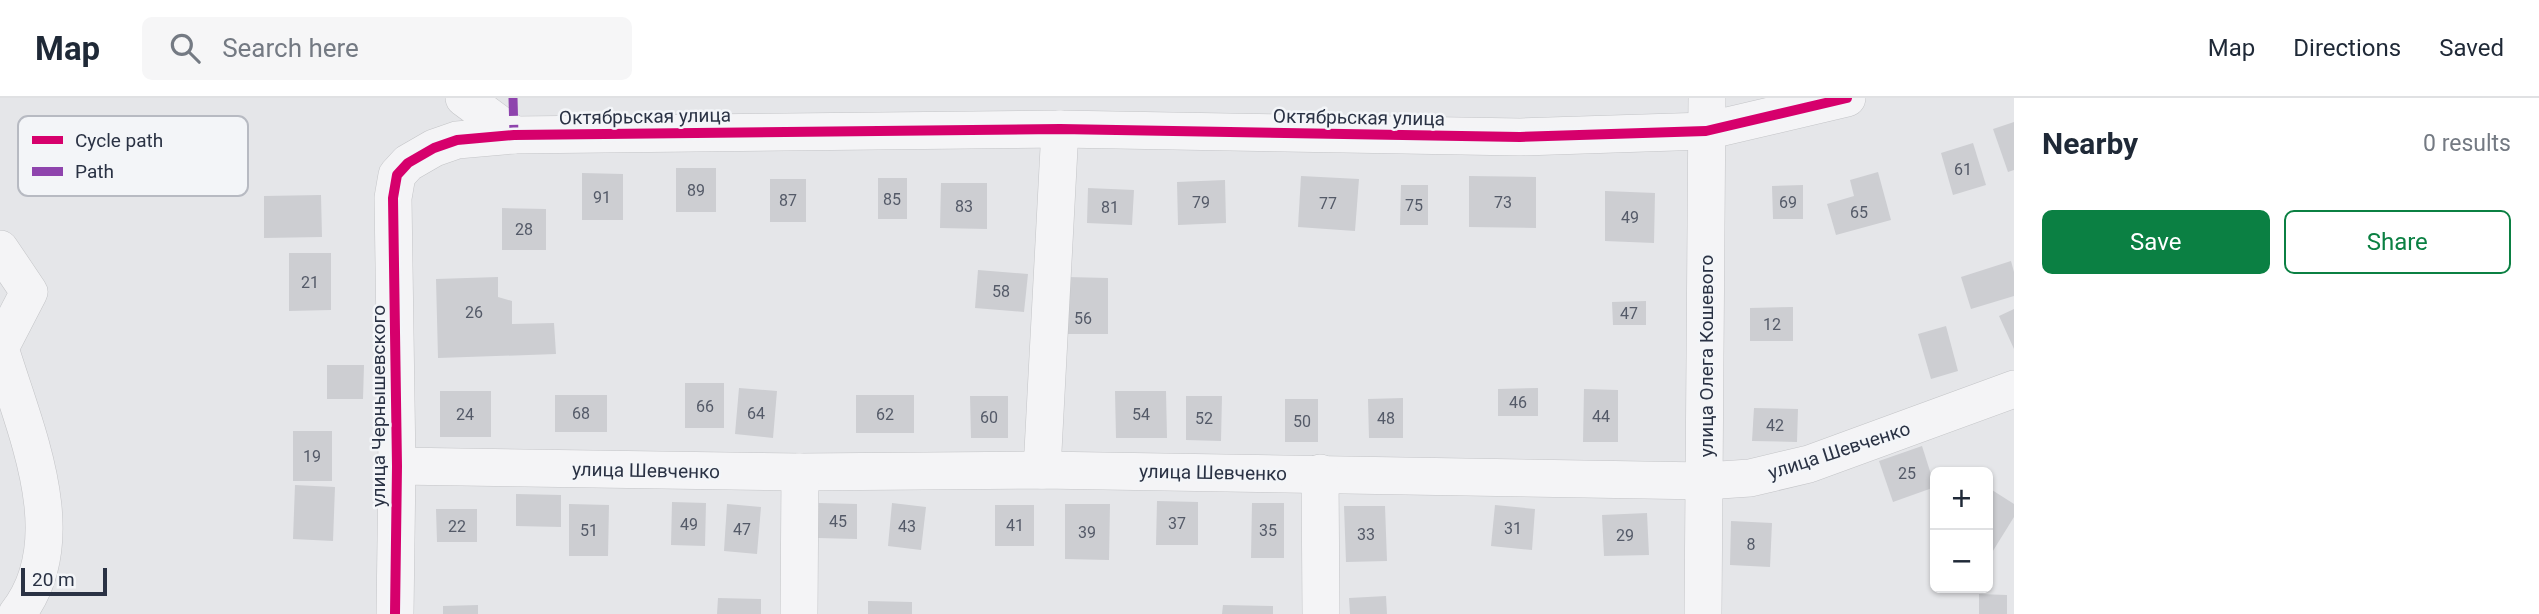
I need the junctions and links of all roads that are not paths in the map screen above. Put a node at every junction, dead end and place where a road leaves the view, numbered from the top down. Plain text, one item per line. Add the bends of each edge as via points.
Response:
1 (464, 98) edge
2 (1847, 98) edge
3 (1706, 114) edge
4 (1060, 129) junction
5 (514, 135) junction
6 (393, 198) joint
7 (0, 249) edge
8 (0, 348) edge
9 (2014, 389) edge
10 (397, 466) junction
11 (1042, 470) junction
12 (800, 472) junction
13 (1320, 474) junction
14 (1705, 481) junction
15 (17, 614) edge
16 (395, 614) edge
17 (799, 614) edge
18 (1321, 614) edge
19 (1703, 614) edge

1 - 5 street
2 - 3 street, Октябрьская улица
3 - 4 street, Октябрьская улица via 1520,137
3 - 14 street, улица Олега Кошевого
4 - 5 street, Октябрьская улица
4 - 11 street
5 - 6 street, Октябрьская улица via 457,140 434,148 397,175
6 - 10 street, улица Чернышевского
7 - 8 street via 29,292
8 - 15 street via 43,489 46,529 40,568
9 - 14 street, улица Шевченко via 1809,464 1750,478
10 - 12 street, улица Шевченко
10 - 16 street, улица Чернышевского
11 - 12 street, улица Шевченко
11 - 13 street, улица Шевченко
12 - 17 street
13 - 14 street, улица Шевченко
13 - 18 street
14 - 19 street, улица Олега Кошевого

